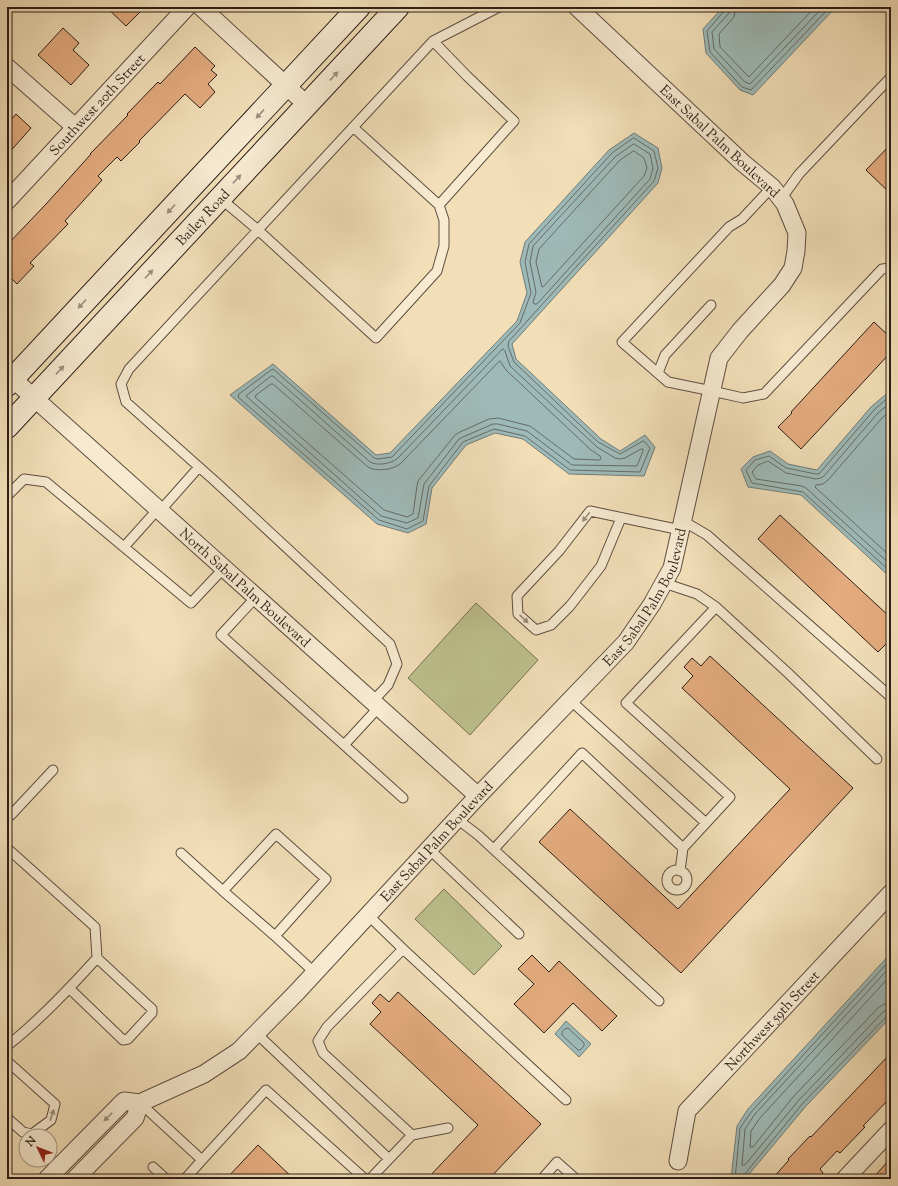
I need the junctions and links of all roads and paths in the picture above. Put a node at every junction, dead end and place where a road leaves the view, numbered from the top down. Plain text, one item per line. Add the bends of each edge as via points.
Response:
1 (187, 7) edge
2 (201, 7) edge
3 (359, 7) edge
4 (398, 7) edge
5 (499, 7) edge
6 (577, 7) edge
7 (433, 41) junction
8 (7, 66) edge
9 (891, 78) edge
10 (286, 85) junction
11 (307, 105) junction
12 (75, 127) junction
13 (353, 127) junction
14 (777, 193) junction
15 (220, 198) junction
16 (7, 201) edge
17 (439, 205) junction
18 (258, 230) junction
19 (891, 268) edge
20 (711, 305) dead end
21 (658, 374) junction
22 (10, 382) edge
23 (712, 391) junction
24 (34, 398) junction
25 (7, 427) edge
26 (199, 467) junction
27 (7, 496) edge
28 (159, 510) junction
29 (621, 518) junction
30 (682, 526) junction
31 (124, 547) junction
32 (224, 568) junction
33 (664, 583) junction
34 (256, 597) junction
35 (716, 607) junction
36 (891, 697) edge
37 (570, 700) junction
38 (376, 704) junction
39 (344, 745) junction
40 (877, 759) dead end
41 (54, 770) dead end
42 (478, 796) junction
43 (403, 798) dead end
44 (7, 812) edge
45 (457, 819) junction
46 (706, 823) junction
47 (7, 848) edge
48 (683, 848) junction
49 (429, 849) junction
50 (494, 850) junction
51 (181, 853) dead end
52 (680, 871) dead end
53 (223, 891) junction
54 (891, 893) edge
55 (368, 915) junction
56 (519, 934) dead end
57 (275, 936) junction
58 (403, 949) junction
59 (97, 958) junction
60 (315, 973) junction
61 (69, 988) junction
62 (659, 1000) dead end
63 (256, 1033) junction
64 (7, 1046) edge
65 (7, 1061) edge
66 (566, 1100) dead end
67 (140, 1103) junction
68 (7, 1118) edge
69 (448, 1128) dead end
70 (891, 1130) edge
71 (412, 1135) junction
72 (389, 1159) junction
73 (202, 1160) junction
74 (678, 1161) dead end
75 (153, 1167) dead end
76 (47, 1179) edge
77 (75, 1179) edge
78 (166, 1179) edge
79 (185, 1179) edge
80 (365, 1179) edge
81 (370, 1179) edge
82 (542, 1179) edge
83 (576, 1179) edge
84 (845, 1179) edge

1 - 12 street, Southwest 20th Street
2 - 10 street
3 - 10 street, Bailey Road
11 -> 4 street, Bailey Road
5 - 7 lane
6 - 14 street, East Sabal Palm Boulevard
7 - 13 lane
7 - 17 lane via 514,121
8 - 12 street
9 - 14 lane via 799,174
10 - 11 street
10 -> 22 street, Bailey Road
15 -> 11 street, Bailey Road
12 - 16 street, Southwest 20th Street
13 - 17 lane
13 - 18 lane
14 - 21 lane via 729,227 622,342
14 - 23 street, East Sabal Palm Boulevard via 785,204 797,233 794,268 719,358
15 - 18 lane
24 -> 15 street, Bailey Road
17 - 18 lane via 444,220 444,246 437,271 376,338
18 - 26 lane via 129,369 121,384 126,402
19 - 23 lane via 882,269 764,394 743,398
20 - 21 lane via 665,355
21 - 23 lane via 668,382
22 - 24 street, North Sabal Palm Boulevard
23 - 30 street, East Sabal Palm Boulevard
24 - 25 street, Bailey Road
24 - 28 street, North Sabal Palm Boulevard
26 - 28 lane
26 - 38 lane via 390,644 397,664
27 - 31 lane via 24,479 46,482
28 - 31 lane
28 - 32 street, North Sabal Palm Boulevard
29 -> 29 lane via 590,511 559,551 517,596 518,614 536,630 551,625 575,600 600,566
29 - 30 lane
30 - 33 street, East Sabal Palm Boulevard via 672,568
30 - 36 lane via 707,535
31 - 32 lane via 191,603
32 - 34 street, North Sabal Palm Boulevard
33 - 35 lane via 697,594
33 - 37 street, East Sabal Palm Boulevard via 626,642
34 - 38 street, North Sabal Palm Boulevard
34 - 39 lane via 222,635
35 - 40 lane
35 - 46 lane via 626,703 730,797
37 - 42 street, East Sabal Palm Boulevard
37 - 46 lane
38 - 39 lane
38 - 42 street, North Sabal Palm Boulevard
39 - 43 lane
41 - 44 lane via 11,815
42 - 45 street, East Sabal Palm Boulevard
45 - 49 street, East Sabal Palm Boulevard
45 - 50 lane
46 - 48 lane
47 - 59 lane via 95,927
48 - 50 lane via 582,753
48 - 52 lane
49 - 55 street, East Sabal Palm Boulevard
49 - 56 lane
50 - 62 lane
51 - 53 lane
53 - 57 lane
53 - 57 lane via 276,834 326,879
54 - 74 street, Northwest 59th Street via 687,1111
55 - 58 lane
55 - 60 street, East Sabal Palm Boulevard
57 - 60 lane
58 - 66 lane
58 - 71 lane via 327,1027 318,1040 323,1053
59 - 61 lane
59 - 61 lane via 152,1009 152,1013 128,1039 124,1040
60 - 63 street, East Sabal Palm Boulevard
61 - 64 lane
63 - 67 street, East Sabal Palm Boulevard via 238,1050 204,1074
63 - 72 lane
68 -> 65 lane via 22,1132 32,1134 51,1120 55,1104
67 - 73 lane
67 -> 76 street, East Sabal Palm Boulevard via 124,1101
67 - 77 street via 136,1118
69 - 71 lane
70 - 84 street
71 - 72 lane
72 - 81 lane
73 - 79 lane
73 - 80 lane via 266,1090
75 - 78 lane
82 - 83 lane via 557,1162

